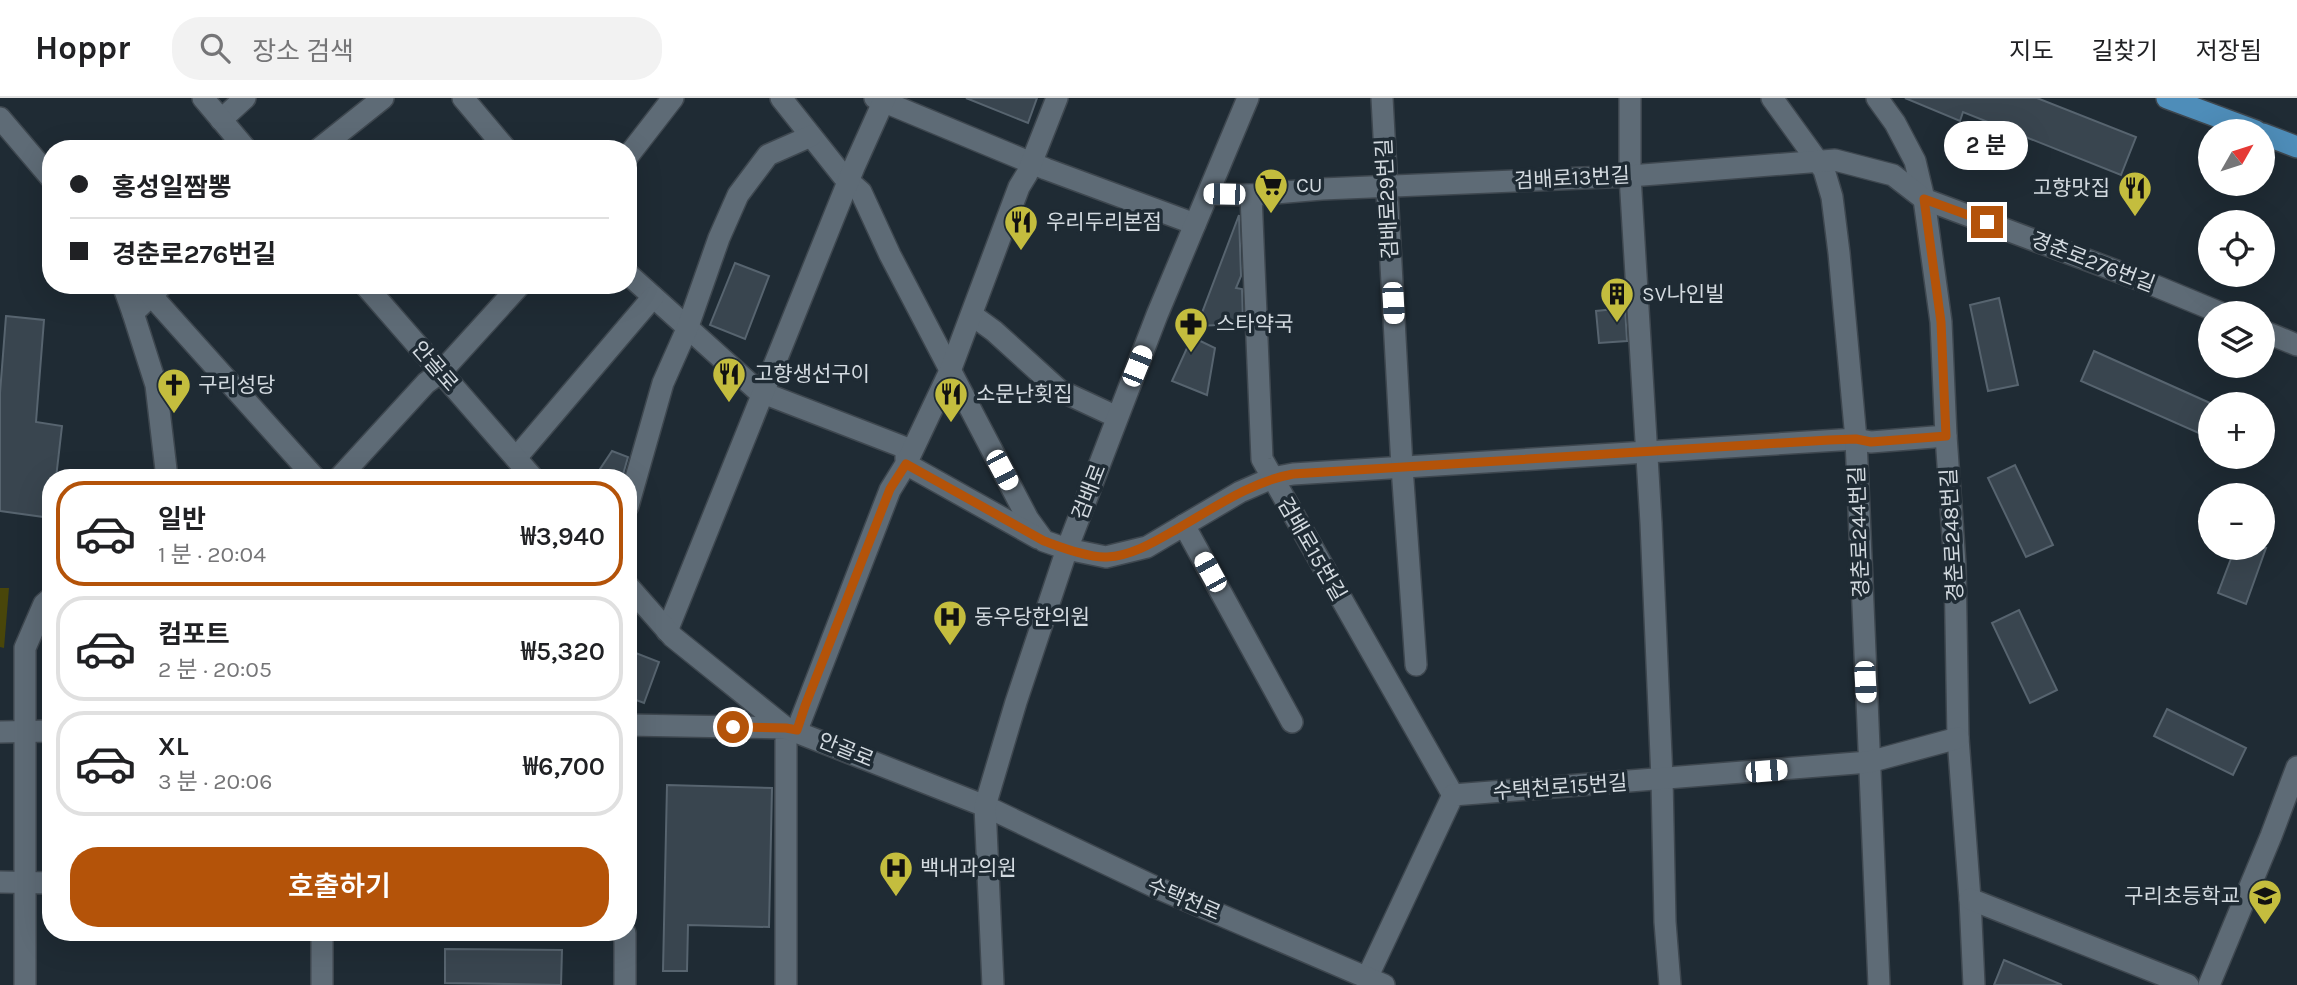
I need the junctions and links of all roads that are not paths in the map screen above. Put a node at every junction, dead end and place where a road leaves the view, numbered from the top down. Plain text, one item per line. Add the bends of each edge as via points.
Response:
1 (203, 98) edge
2 (245, 98) edge
3 (383, 98) edge
4 (463, 98) edge
5 (673, 98) edge
6 (781, 98) edge
7 (1057, 98) edge
8 (1248, 98) edge
9 (1382, 98) edge
10 (1630, 98) edge
11 (1772, 98) edge
12 (1877, 98) edge
13 (2166, 98) edge
14 (881, 99) edge
15 (0, 118) edge
16 (2223, 119) edge
17 (221, 120) junction
18 (811, 136) junction
19 (2275, 139) edge
20 (238, 140) edge
21 (330, 140) edge
22 (498, 140) edge
23 (637, 144) edge
24 (2297, 147) edge
25 (1818, 161) junction
26 (1032, 163) junction
27 (42, 167) edge
28 (1630, 176) junction
29 (848, 181) junction
30 (1386, 186) junction
31 (1209, 194) junction
32 (1251, 195) junction
33 (1924, 199) junction
34 (1195, 224) junction
35 (637, 282) edge
36 (127, 294) edge
37 (152, 294) edge
38 (159, 294) edge
39 (373, 294) edge
40 (512, 294) edge
41 (653, 297) junction
42 (2198, 303) edge
43 (133, 313) junction
44 (972, 315) junction
45 (687, 329) junction
46 (2275, 336) edge
47 (2297, 345) edge
48 (950, 371) junction
49 (441, 372) junction
50 (764, 393) junction
51 (1117, 417) junction
52 (1946, 436) junction
53 (1856, 439) junction
54 (1646, 451) junction
55 (516, 458) junction
56 (906, 464) junction
57 (1402, 467) junction
58 (166, 469) edge
59 (307, 469) edge
60 (347, 469) edge
61 (525, 469) edge
62 (637, 474) edge
63 (1272, 478) junction
64 (1184, 525) junction
65 (1044, 541) junction
66 (1067, 549) junction
67 (637, 596) edge
68 (42, 609) edge
69 (667, 631) junction
70 (1416, 665) dead end
71 (1292, 722) dead end
72 (637, 725) edge
73 (792, 729) junction
74 (42, 731) edge
75 (0, 732) edge
76 (25, 732) junction
77 (1958, 738) junction
78 (1869, 762) junction
79 (2297, 767) edge
80 (1662, 779) junction
81 (1453, 795) junction
82 (985, 806) junction
83 (0, 882) edge
84 (24, 883) junction
85 (42, 883) edge
86 (1970, 899) junction
87 (322, 941) edge
88 (625, 941) edge
89 (1376, 981) edge
90 (2200, 984) edge
91 (25, 985) edge
92 (322, 985) edge
93 (625, 985) edge
94 (786, 985) edge
95 (992, 985) edge
96 (1670, 985) edge
97 (1879, 985) edge
98 (1974, 985) edge

1 - 17 street
2 - 17 street
3 - 21 street
4 - 22 street
5 - 23 street
6 - 18 street
7 - 26 street
8 - 31 street, 검배로
9 - 30 street, 검배로29번길
10 - 28 street
11 - 25 street, 경춘로244번길
12 - 33 street, 경춘로248번길 via 1916,161
13 - 16 main road
14 - 26 street
14 - 29 street
15 - 27 street
17 - 20 street
18 - 29 street
18 - 45 street via 768,155 738,195
19 - 24 main road
25 - 28 street, 검배로13번길
25 - 33 street, 검배로13번길 via 1835,160 1893,175
25 - 53 street, 경춘로244번길 via 1832,197
26 - 34 street
26 - 44 street
28 - 30 street, 검배로13번길
28 - 54 street
29 - 48 street via 861,192
29 - 50 street
30 - 32 street, 검배로13번길
30 - 57 street, 검배로29번길
31 - 32 street, 검배로13번길
31 - 34 street, 검배로
32 - 63 street, 검배로15번길 via 1262,459
33 - 42 street, 경춘로276번길
33 - 52 street, 경춘로248번길 via 1941,322
34 - 51 street, 검배로
35 - 41 street
36 - 43 street
37 - 43 street
38 - 59 street
39 - 49 street, 안골로
40 - 49 street
41 - 45 street
41 - 55 street
43 - 58 street via 156,384
44 - 48 street
44 - 51 street via 1059,390
45 - 50 street
45 - 62 street via 663,383
46 - 47 street
48 - 56 street
48 - 65 street
49 - 55 street, 안골로
49 - 60 street
50 - 56 street via 906,448
50 - 69 street
51 - 66 street, 검배로
52 - 53 street
52 - 77 street, 경춘로248번길 via 1955,564
53 - 54 street
53 - 78 street, 경춘로244번길
54 - 57 street
54 - 80 street
55 - 61 street, 안골로
56 - 65 street
56 - 73 street via 890,489
57 - 63 street
57 - 70 street, 검배로29번길
63 - 64 street
63 - 81 street, 검배로15번길
64 - 66 street via 1147,547 1106,557
64 - 71 street
65 - 66 street
66 - 82 street, 검배로
67 - 69 street, 안골로
68 - 76 street via 25,648
69 - 73 street, 안골로
72 - 73 street
73 - 82 street, 안골로
73 - 94 street
74 - 76 street
75 - 76 street
76 - 84 street
77 - 78 street, 수택천로15번길
77 - 86 street, 경춘로248번길
78 - 80 street, 수택천로15번길
78 - 97 street, 경춘로244번길
79 - 90 street via 2271,836
80 - 81 street, 수택천로15번길
80 - 96 street
81 - 89 street
82 - 89 street, 수택천로 via 1153,886
82 - 95 street, 검배로
83 - 84 street
84 - 85 street
84 - 91 street
86 - 90 street
86 - 98 street, 경춘로248번길
87 - 92 street
88 - 93 street

